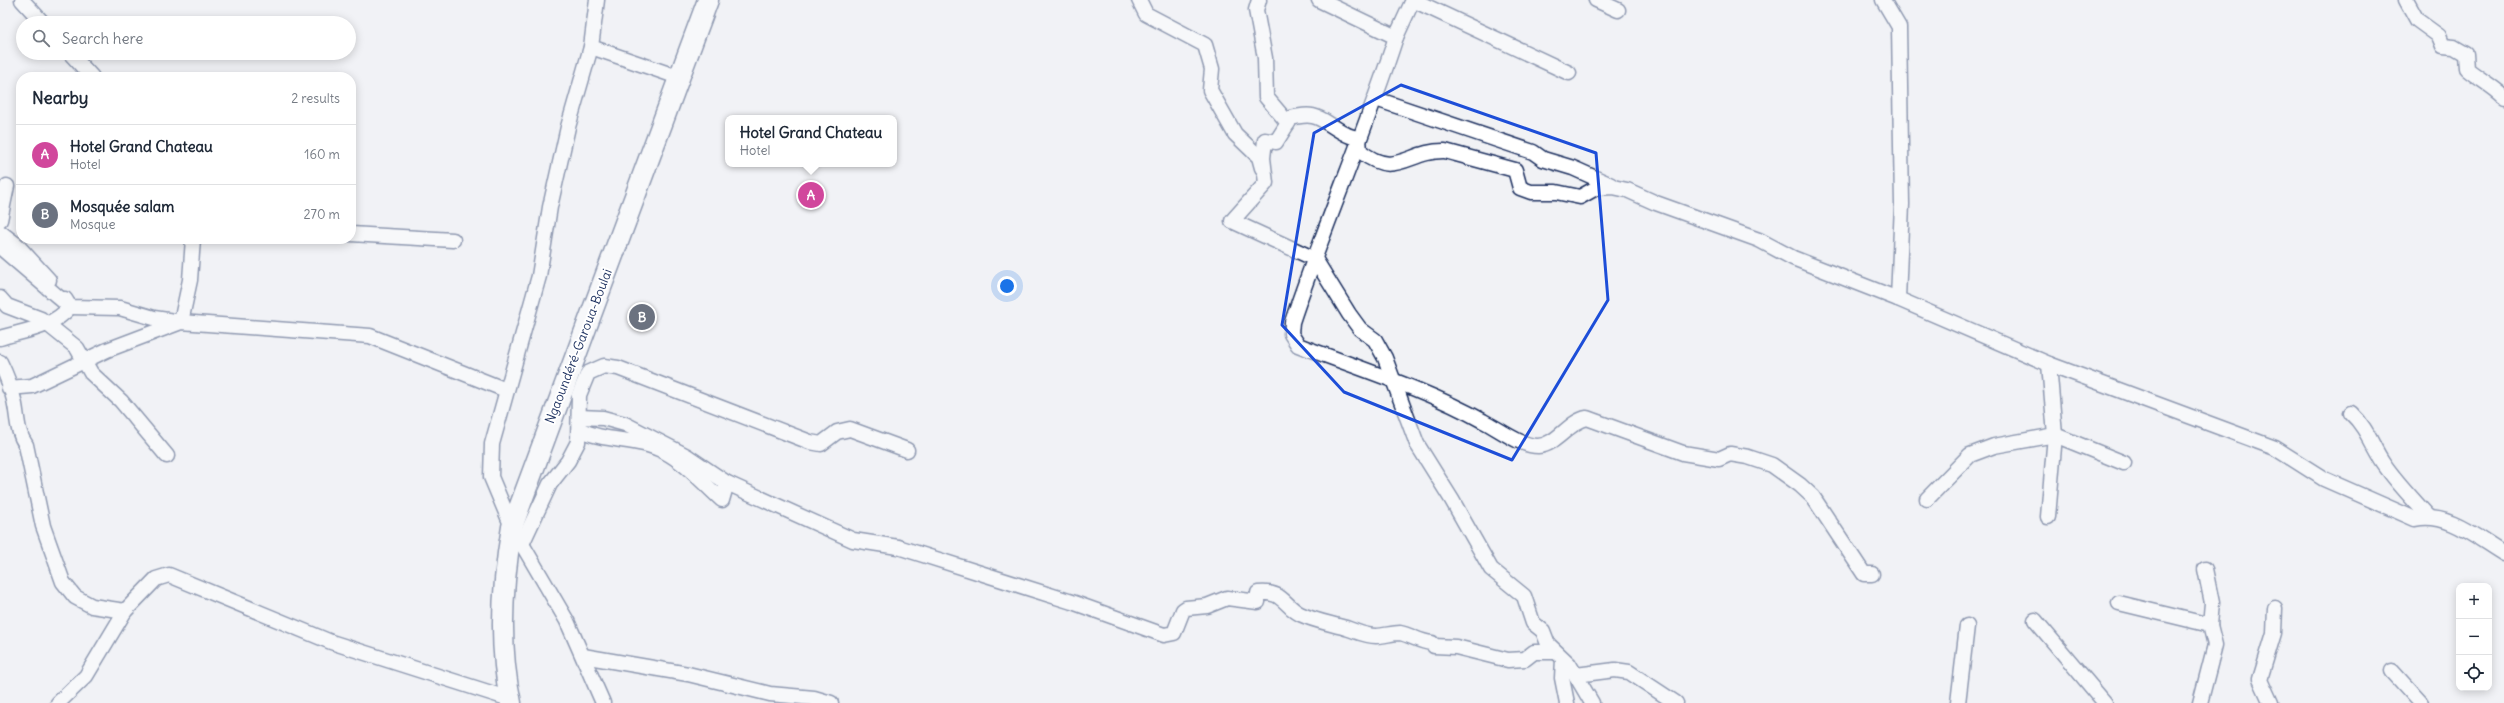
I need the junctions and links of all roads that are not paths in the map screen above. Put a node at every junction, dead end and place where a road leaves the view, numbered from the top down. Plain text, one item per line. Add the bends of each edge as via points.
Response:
1 (22, 0) edge
2 (597, 0) edge
3 (708, 0) edge
4 (1139, 0) edge
5 (1259, 0) edge
6 (1319, 0) edge
7 (1413, 0) edge
8 (1596, 0) edge
9 (1883, 0) edge
10 (2406, 0) edge
11 (1618, 10) dead end
12 (37, 16) edge
13 (1396, 37) junction
14 (591, 47) junction
15 (76, 60) edge
16 (87, 72) edge
17 (1569, 73) dead end
18 (678, 77) junction
19 (2504, 97) edge
20 (1376, 98) junction
21 (1288, 123) junction
22 (1359, 139) junction
23 (1265, 176) junction
24 (8, 186) dead end
25 (1614, 187) junction
26 (0, 220) edge
27 (0, 232) edge
28 (356, 234) edge
29 (453, 240) dead end
30 (194, 244) edge
31 (0, 247) edge
32 (1315, 259) junction
33 (0, 298) edge
34 (1898, 300) junction
35 (70, 307) junction
36 (181, 322) junction
37 (49, 324) junction
38 (0, 338) edge
39 (84, 360) junction
40 (0, 362) edge
41 (2049, 364) junction
42 (1393, 381) junction
43 (9, 388) junction
44 (506, 390) junction
45 (2351, 413) dead end
46 (579, 423) junction
47 (2055, 435) junction
48 (906, 450) dead end
49 (168, 456) dead end
50 (2124, 463) dead end
51 (727, 483) junction
52 (1927, 499) dead end
53 (2428, 516) junction
54 (2048, 517) dead end
55 (517, 536) junction
56 (2504, 554) edge
57 (2206, 569) dead end
58 (1872, 574) dead end
59 (2118, 603) dead end
60 (2275, 608) dead end
61 (125, 611) junction
62 (2035, 620) dead end
63 (2210, 625) junction
64 (1967, 626) dead end
65 (1559, 655) junction
66 (584, 656) junction
67 (2392, 671) dead end
68 (1576, 675) junction
69 (511, 701) edge
70 (58, 703) edge
71 (603, 703) edge
72 (831, 703) edge
73 (1567, 703) edge
74 (1592, 703) edge
75 (1676, 703) edge
76 (1958, 703) edge
77 (2105, 703) edge
78 (2200, 703) edge
79 (2271, 703) edge
80 (2421, 703) edge

1 - 12 street
2 - 14 street
3 - 18 highway, Ngaoundéré-Garoua-Boulai
4 - 23 street via 1146,14 1204,45 1212,69 1210,90 1235,134 1259,157
5 - 21 street via 1256,10 1265,58 1266,97
6 - 13 street
7 - 13 street
7 - 17 street
8 - 11 street
9 - 34 street via 1899,27 1902,204
10 - 19 street via 2416,20 2439,36 2444,46 2454,47 2466,54 2467,69
13 - 20 street
14 - 18 street
14 - 44 street via 568,127 550,207 540,276
15 - 16 street
18 - 55 highway, Ngaoundéré-Garoua-Boulai
20 - 22 street
20 - 25 street via 1533,152 1543,159 1573,168
21 - 22 street via 1288,119 1311,114 1319,116 1345,134
21 - 23 street via 1276,142 1265,140
22 - 25 street via 1360,151 1371,160 1382,164 1390,165 1434,151 1452,153 1515,170 1520,188 1531,192 1556,192 1580,197 1596,188
22 - 32 street
23 - 32 street via 1266,183 1232,221
24 - 26 street
25 - 34 street via 1759,240 1794,258
27 - 35 street via 36,264
28 - 29 street
30 - 36 street via 190,280
31 - 35 street
32 - 42 street via 1349,314 1360,328 1375,340
32 - 42 street via 1292,322 1291,334 1298,345
33 - 37 street via 7,306
34 - 41 street
35 - 36 street via 120,308 154,318
35 - 37 street
36 - 39 street
36 - 44 street via 370,336
37 - 38 street
37 - 39 street via 78,348
39 - 43 street via 32,386
39 - 49 street via 92,373 121,401
40 - 43 street
41 - 47 street
41 - 53 street via 2275,448 2324,479 2395,511 2415,519
42 - 58 street via 1472,414 1522,442 1538,446 1548,443 1574,422 1587,418 1683,452 1719,459 1730,454 1760,460 1800,485 1813,497 1864,574
42 - 65 street via 1417,444 1491,569 1524,596 1533,623 1543,631 1548,644
43 - 61 street via 14,400 21,438 26,445 43,526 63,582 75,597 92,606
44 - 55 street via 492,444 491,477
45 - 53 street via 2364,425 2371,443 2399,484
46 - 48 street via 580,395 588,372 604,366 618,368 810,442 821,444 837,432 850,429
46 - 51 street via 603,418 625,424 687,456
46 - 51 street via 593,437 619,440 665,451 722,500
46 - 55 street via 578,442 568,461
47 - 50 street
47 - 52 street via 1994,446 1970,455
47 - 54 street
51 - 65 street via 853,540 898,547 1072,602 1164,635 1174,633 1186,608 1207,606 1227,598 1258,602 1258,593 1262,592 1288,602 1291,609 1301,615 1362,634 1375,636 1401,633 1419,642 1432,643 1434,646 1456,647 1508,660 1525,659 1534,652
53 - 56 street via 2460,527
55 - 66 street via 567,621
55 - 69 highway, Ngaoundéré-Garoua-Boulai via 502,600 504,649
57 - 63 street via 2212,603
59 - 63 street
60 - 79 street via 2274,633 2260,679
61 - 69 street via 156,579 169,575 331,642
61 - 70 street via 86,676
62 - 77 street
63 - 78 street via 2215,645
64 - 76 street
65 - 68 street
65 - 73 street
66 - 71 street
66 - 72 street via 688,674 770,694 814,698
67 - 80 street
68 - 74 street
68 - 75 street via 1615,670 1629,672

